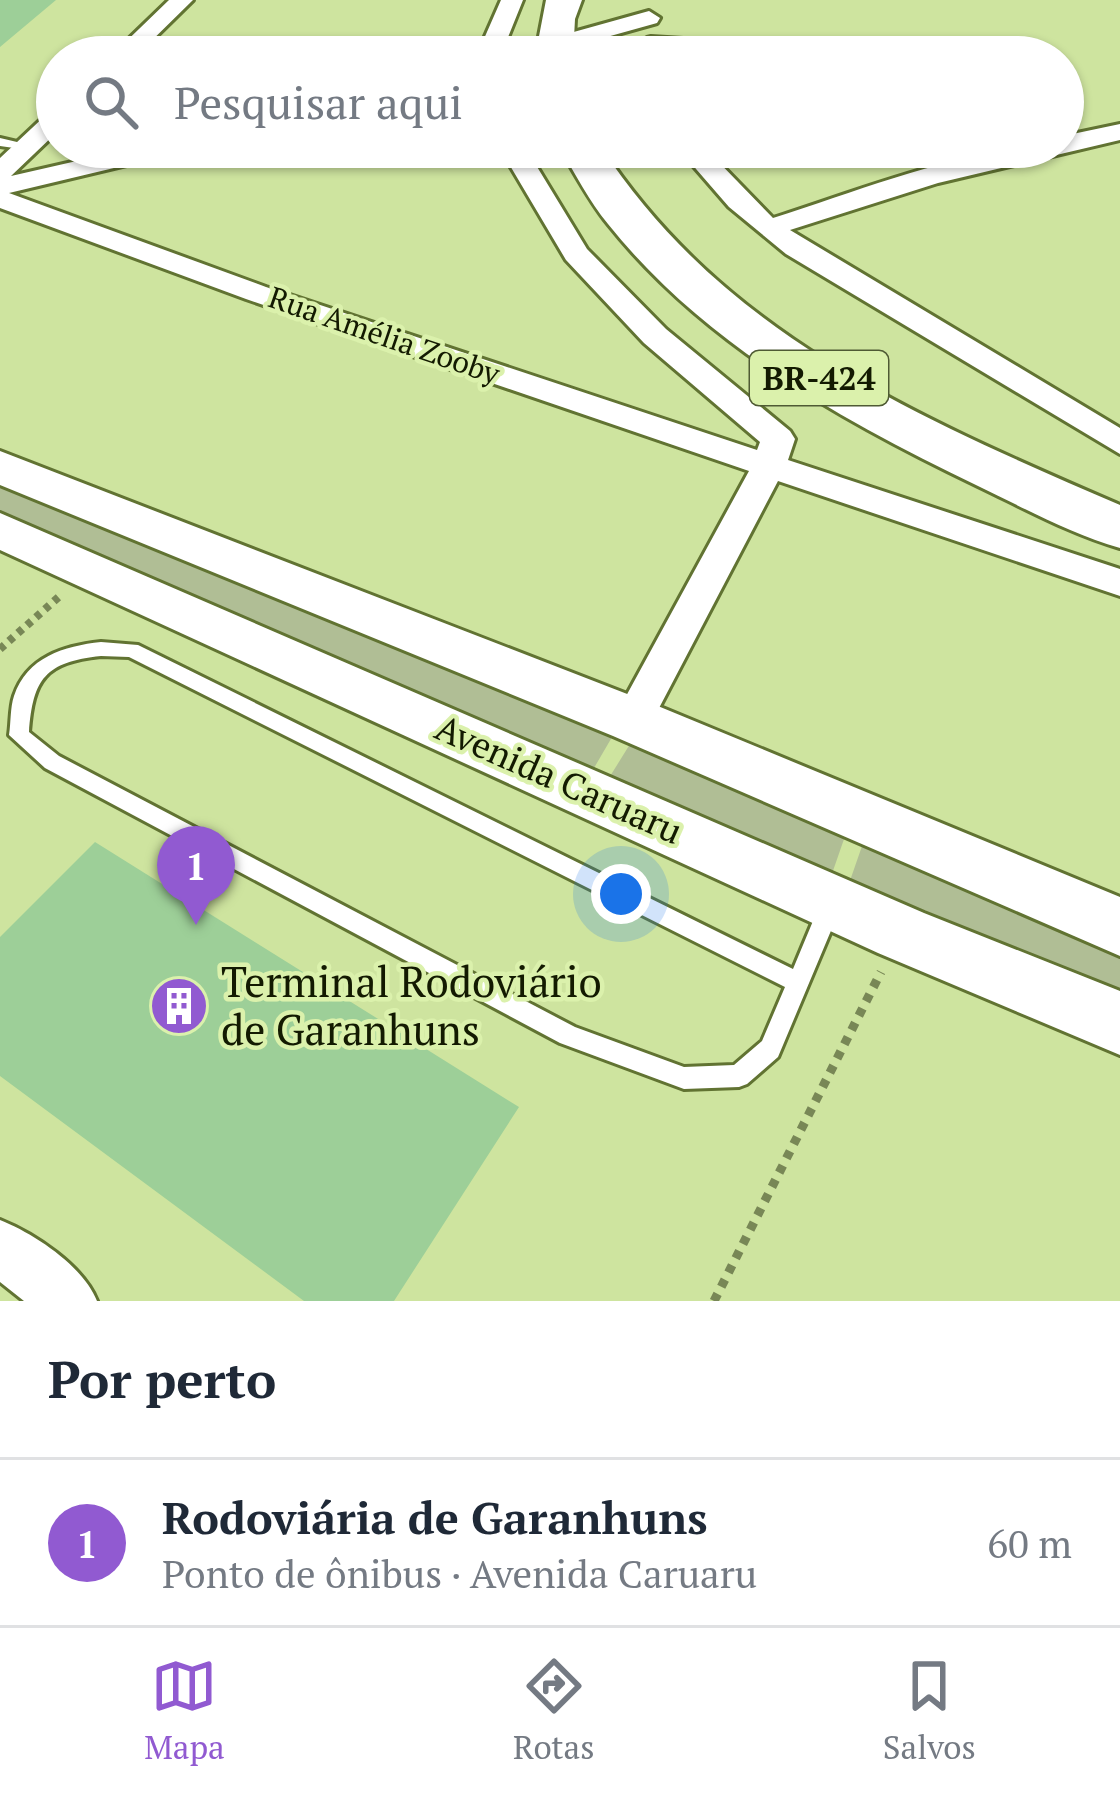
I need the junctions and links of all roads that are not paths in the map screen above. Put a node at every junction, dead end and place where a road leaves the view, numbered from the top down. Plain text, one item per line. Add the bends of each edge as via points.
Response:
1 (182, 0) edge
2 (512, 0) edge
3 (564, 0) edge
4 (651, 29) edge
5 (144, 36) edge
6 (497, 36) edge
7 (556, 36) edge
8 (620, 36) edge
9 (695, 36) edge
10 (1120, 133) edge
11 (36, 138) edge
12 (1084, 140) edge
13 (0, 142) edge
14 (28, 146) junction
15 (82, 168) edge
16 (524, 168) edge
17 (594, 168) edge
18 (708, 168) edge
19 (965, 168) edge
20 (0, 172) edge
21 (0, 187) edge
22 (0, 199) edge
23 (769, 228) junction
24 (1120, 443) edge
25 (770, 466) junction
26 (0, 467) edge
27 (1120, 529) edge
28 (0, 530) edge
29 (1120, 583) edge
30 (633, 719) junction
31 (867, 819) junction
32 (832, 901) junction
33 (1120, 927) edge
34 (798, 982) junction
35 (1120, 1023) edge
36 (0, 1247) edge
37 (61, 1299) edge

1 - 5 street
2 - 6 street
3 - 7 main road
4 - 8 street
4 - 9 lane
10 - 12 street
11 - 14 street
13 - 14 lane
14 - 20 street
15 - 21 street
16 - 25 street via 575,254 655,336 778,439
17 - 27 main road, BR-424 via 628,220 701,295 788,358 877,413
18 - 23 street
19 - 23 street
22 - 25 street, Rua Amélia Zooby
23 - 24 street
25 - 29 street, Rua Amélia Zooby
25 - 30 street
26 - 30 main road
28 - 32 main road, Avenida Caruaru
30 - 31 main road
31 - 32 main road
31 - 33 main road
32 - 34 lane
32 - 35 main road, Avenida Caruaru
34 - 34 lane via 132,650 94,646 54,660 24,693 20,735 52,762 587,1042 684,1078 739,1076 770,1049
36 - 37 street

